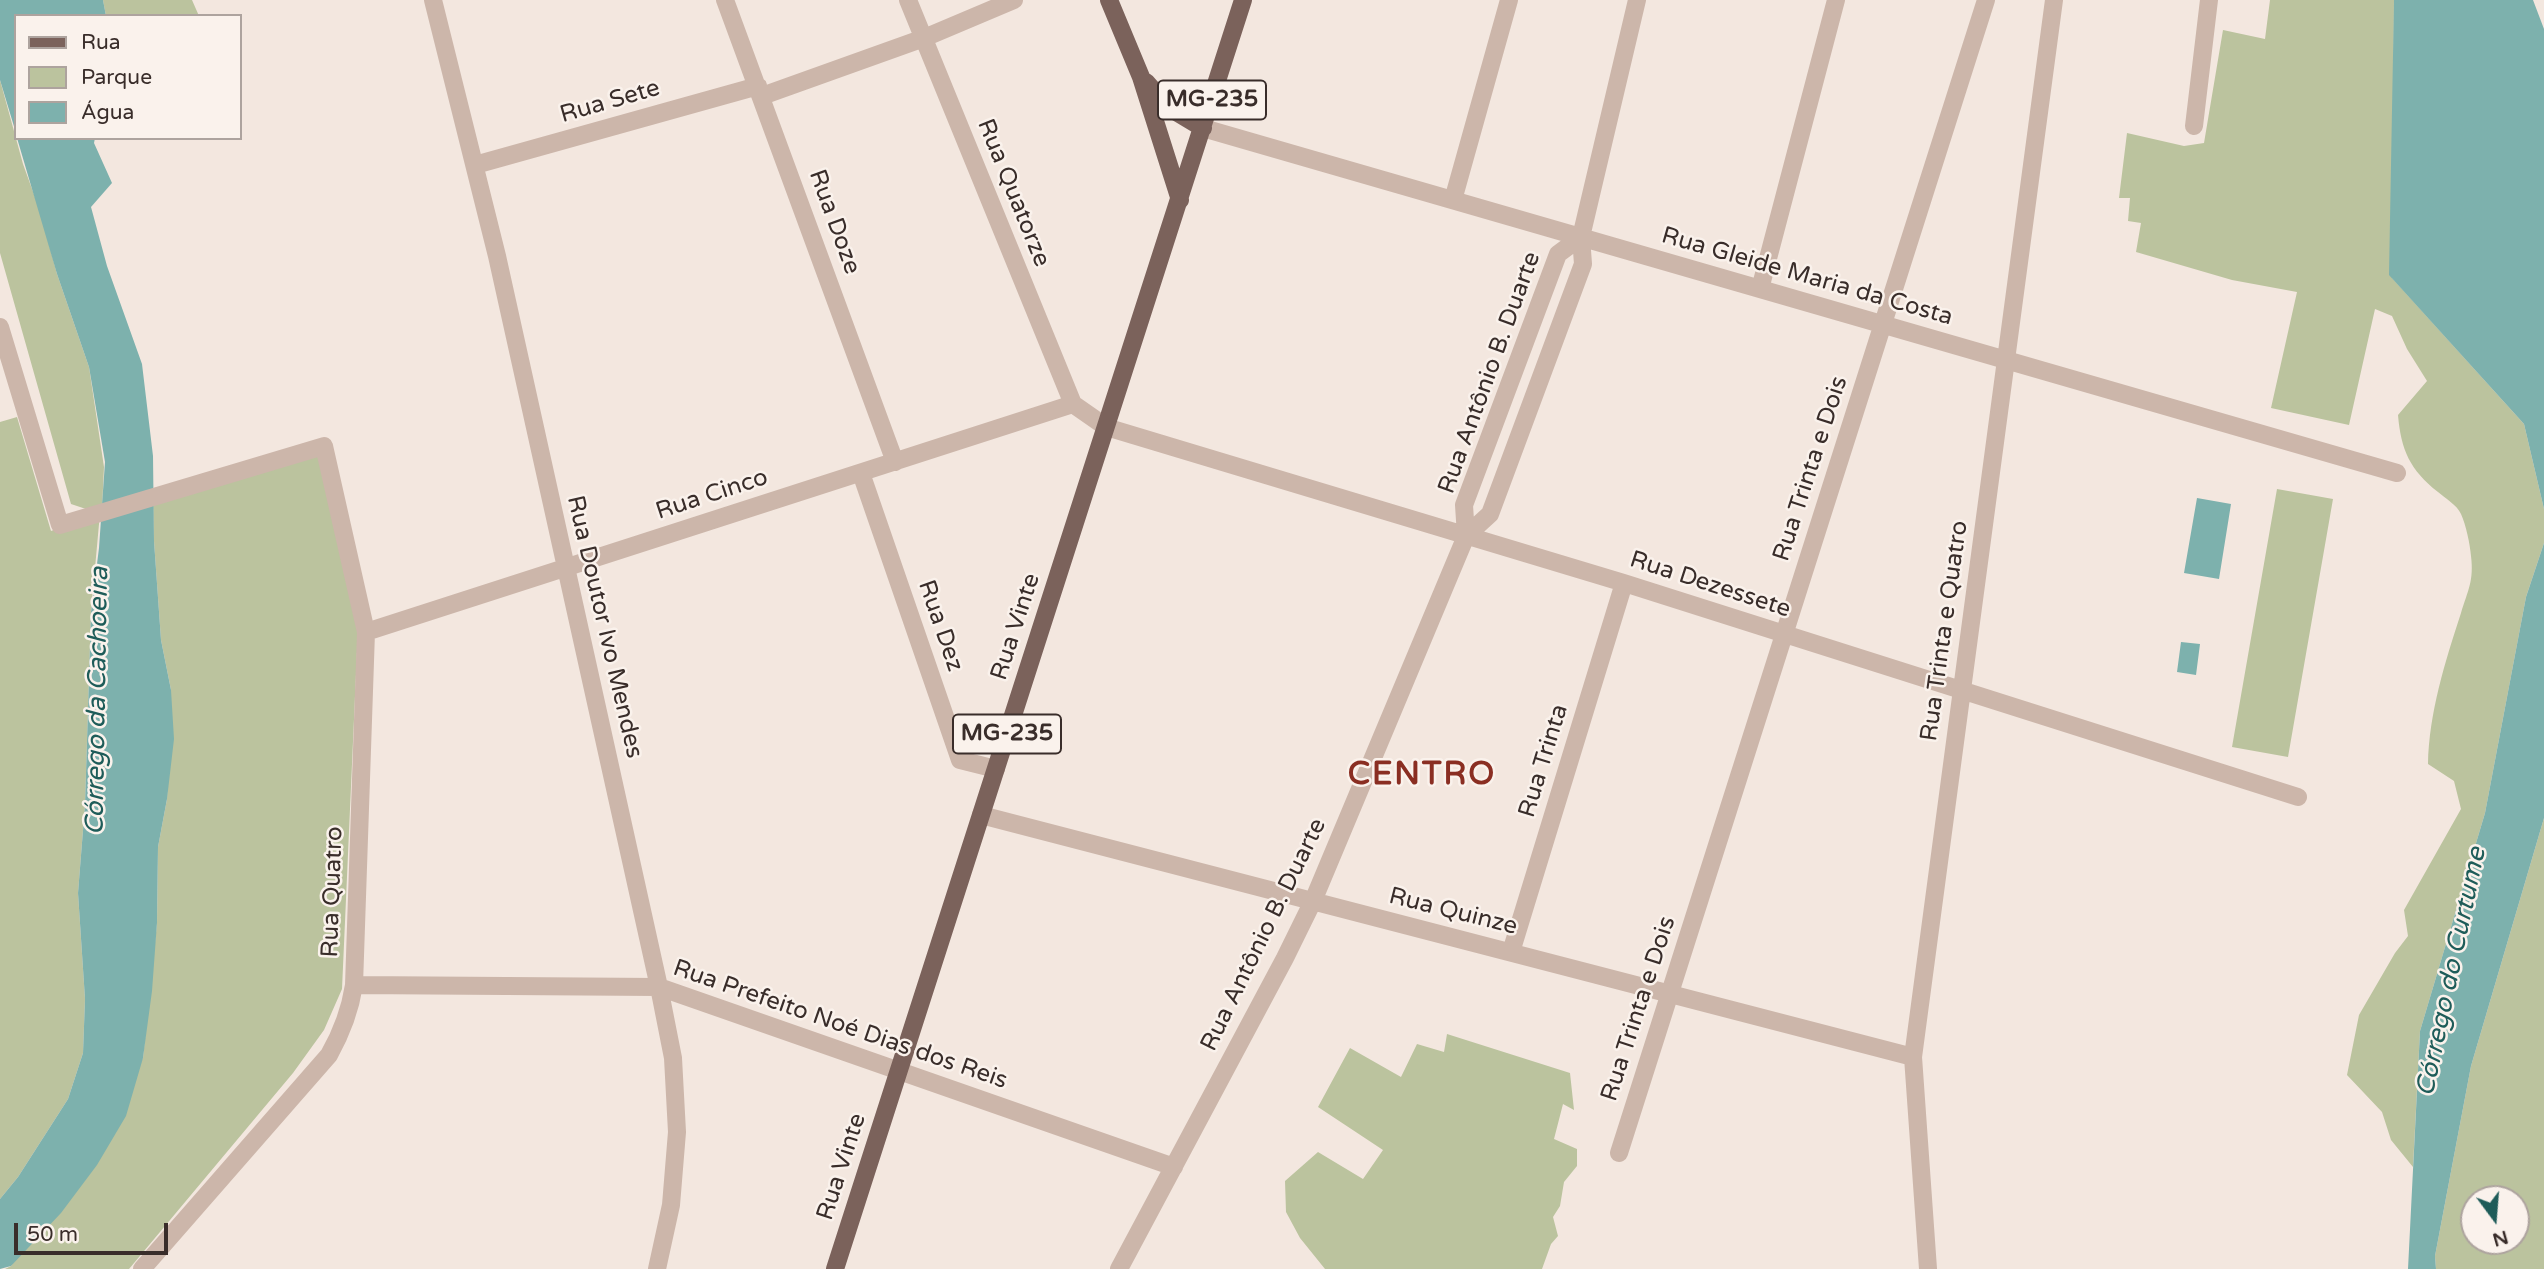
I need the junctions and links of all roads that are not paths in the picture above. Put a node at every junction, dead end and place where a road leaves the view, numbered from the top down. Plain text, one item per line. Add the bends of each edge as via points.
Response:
1 (433, 0) edge
2 (725, 0) edge
3 (908, 0) edge
4 (1014, 0) edge
5 (1109, 0) edge
6 (1243, 0) edge
7 (1509, 0) edge
8 (1637, 0) edge
9 (1836, 0) edge
10 (1986, 0) edge
11 (2054, 0) edge
12 (2209, 0) edge
13 (924, 38) junction
14 (1141, 77) junction
15 (760, 91) junction
16 (2194, 126) dead end
17 (1203, 128) junction
18 (475, 165) junction
19 (1180, 200) junction
20 (1453, 200) junction
21 (1581, 237) junction
22 (1760, 289) junction
23 (1883, 324) junction
24 (2, 337) edge
25 (2006, 360) junction
26 (1073, 404) junction
27 (1106, 428) junction
28 (895, 462) junction
29 (861, 473) junction
30 (2397, 473) dead end
31 (1466, 536) junction
32 (566, 568) junction
33 (1625, 583) junction
34 (366, 632) junction
35 (1784, 634) junction
36 (1962, 691) junction
37 (996, 769) junction
38 (2298, 797) dead end
39 (981, 815) junction
40 (1312, 901) junction
41 (1511, 952) junction
42 (355, 985) junction
43 (659, 986) junction
44 (1670, 994) junction
45 (1913, 1057) junction
46 (898, 1070) junction
47 (1619, 1153) dead end
48 (1174, 1167) junction
49 (142, 1269) edge
50 (657, 1269) edge
51 (835, 1269) edge
52 (1119, 1269) edge
53 (1928, 1269) edge

1 - 18 street, Rua Doutor Ivo Mendes
2 - 15 street, Rua Doze
3 - 13 street, Rua Quatorze
4 - 13 street, Rua Sete
5 - 14 main road, MG-235
6 - 17 main road, Rua Vinte / MG-235
7 - 20 street
8 - 21 street, Rua Antônio B. Duarte
9 - 22 street
10 - 23 street, Rua Trinta e Dois
11 - 25 street, Rua Trinta e Quatro
12 - 16 street
13 - 15 street, Rua Sete
13 - 26 street, Rua Quatorze
14 - 17 main road via 1168,107
14 - 19 main road, MG-235
15 - 18 street, Rua Sete
15 - 28 street, Rua Doze
17 - 19 main road, Rua Vinte / MG-235
17 - 20 street, Rua Gleide Maria da Costa
18 - 32 street, Rua Doutor Ivo Mendes
19 - 27 main road, Rua Vinte / MG-235
20 - 21 street, Rua Gleide Maria da Costa
21 - 22 street, Rua Gleide Maria da Costa
21 - 31 street, Rua Antônio B. Duarte via 1583,264 1490,514
21 - 31 street, Rua Antônio B. Duarte via 1558,254 1464,505
22 - 23 street, Rua Gleide Maria da Costa
23 - 25 street, Rua Gleide Maria da Costa
23 - 35 street, Rua Trinta e Dois
24 - 34 street, Rua Quatro via 61,525 324,446
25 - 30 street, Rua Gleide Maria da Costa
25 - 36 street, Rua Trinta e Quatro
26 - 27 street, Rua Dezessete
26 - 28 street, Rua Cinco
27 - 31 street, Rua Dezessete
27 - 37 main road, Rua Vinte / MG-235
28 - 29 street, Rua Cinco
29 - 32 street, Rua Cinco
29 - 37 street, Rua Dez via 960,760
31 - 33 street, Rua Dezessete
31 - 40 street, Rua Antônio B. Duarte
32 - 34 street, Rua Cinco
32 - 43 street, Rua Doutor Ivo Mendes
33 - 35 street, Rua Dezessete
33 - 41 street, Rua Trinta
34 - 42 street, Rua Quatro
35 - 36 street, Rua Dezessete
35 - 44 street, Rua Trinta e Dois
36 - 38 street, Rua Dezessete
36 - 45 street, Rua Trinta e Quatro
37 - 39 main road, Rua Vinte / MG-235
39 - 40 street, Rua Quinze
39 - 46 main road, Rua Vinte / MG-235
40 - 41 street, Rua Quinze
40 - 48 street, Rua Antônio B. Duarte
41 - 44 street, Rua Quinze
42 - 43 street, Rua Prefeito Noé Dias dos Reis
42 - 49 street, Rua Quatro via 346,1021 329,1055
43 - 46 street, Rua Prefeito Noé Dias dos Reis
43 - 50 street, Rua Doutor Ivo Mendes via 673,1058 677,1132 671,1205
44 - 45 street, Rua Quinze
44 - 47 street, Rua Trinta e Dois
45 - 53 street, Rua Trinta e Quatro
46 - 48 street, Rua Prefeito Noé Dias dos Reis
46 - 51 main road, Rua Vinte / MG-235
48 - 52 street, Rua Antônio B. Duarte

